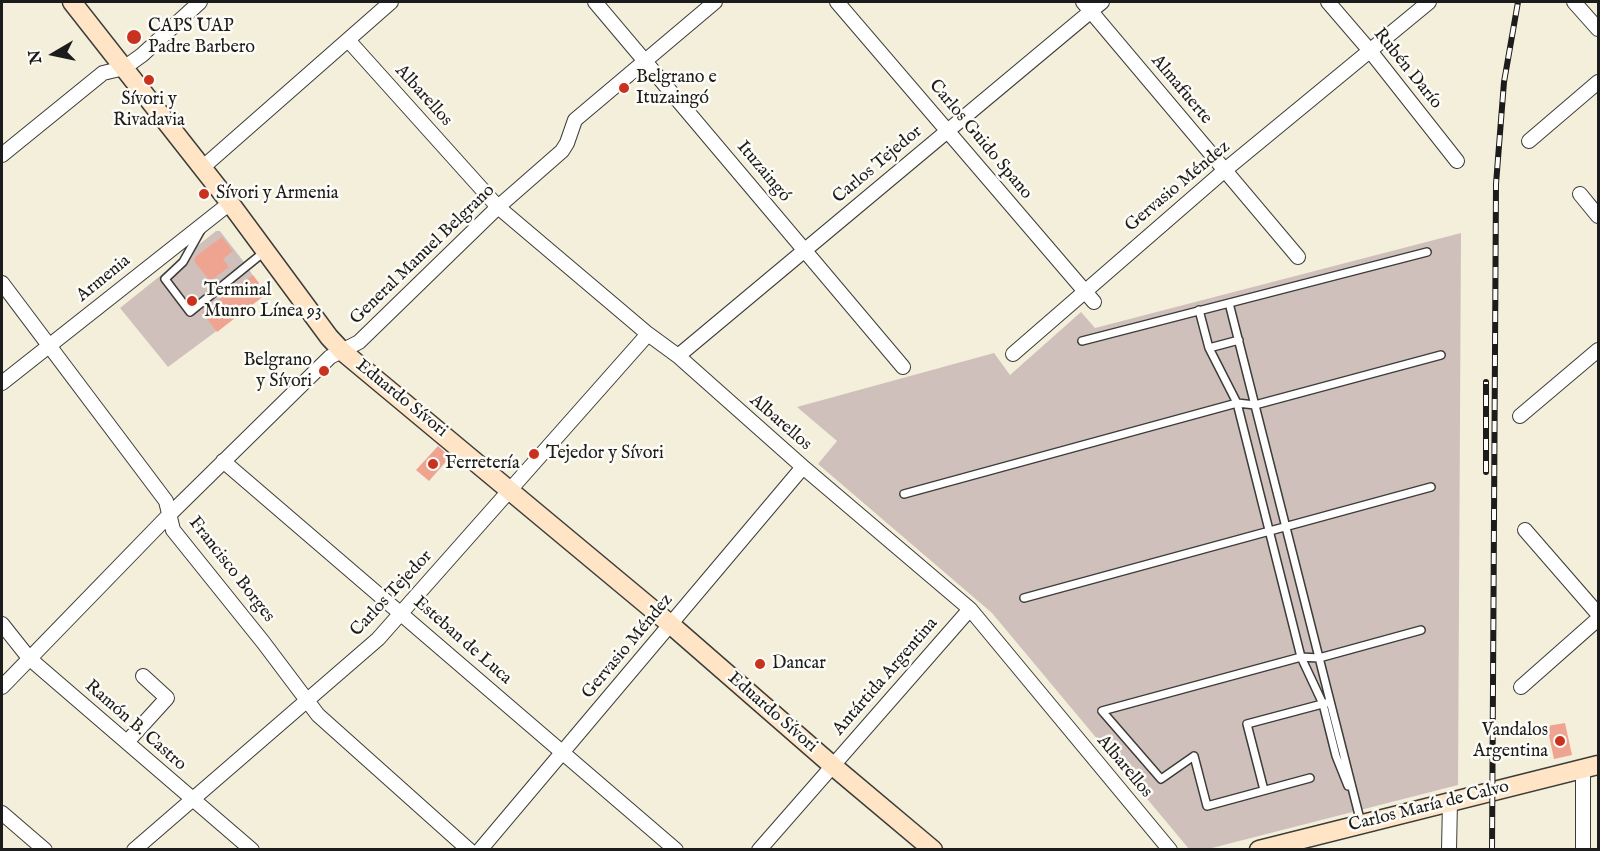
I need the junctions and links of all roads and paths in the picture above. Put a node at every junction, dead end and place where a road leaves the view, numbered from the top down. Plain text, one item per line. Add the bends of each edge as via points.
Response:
1 (72, 2) edge
2 (200, 2) edge
3 (391, 2) edge
4 (595, 2) edge
5 (715, 2) edge
6 (837, 2) edge
7 (1102, 2) edge
8 (1328, 2) edge
9 (1429, 2) edge
10 (1574, 2) edge
11 (1087, 6) edge
12 (1599, 29) edge
13 (348, 40) junction
14 (1371, 52) junction
15 (645, 61) junction
16 (124, 68) junction
17 (1599, 82) edge
18 (948, 130) junction
19 (1529, 141) dead end
20 (2, 155) edge
21 (1457, 161) dead end
22 (202, 168) junction
23 (1225, 170) junction
24 (1580, 194) dead end
25 (230, 203) junction
26 (498, 207) junction
27 (1599, 216) edge
28 (205, 221) junction
29 (805, 250) junction
30 (264, 252) junction
31 (1427, 252) dead end
32 (1298, 257) dead end
33 (2, 283) edge
34 (1084, 290) junction
35 (1094, 302) dead end
36 (1229, 303) junction
37 (1199, 310) junction
38 (648, 334) junction
39 (1239, 340) junction
40 (1082, 341) dead end
41 (50, 346) junction
42 (1209, 348) junction
43 (1599, 350) edge
44 (342, 351) junction
45 (1013, 354) dead end
46 (1441, 355) dead end
47 (678, 356) junction
48 (903, 367) dead end
49 (2, 383) edge
50 (1237, 404) junction
51 (1255, 405) junction
52 (1520, 416) dead end
53 (223, 461) junction
54 (803, 467) junction
55 (1431, 487) dead end
56 (511, 490) junction
57 (904, 494) dead end
58 (170, 514) junction
59 (1286, 526) junction
60 (1525, 530) dead end
61 (1269, 532) junction
62 (1024, 598) dead end
63 (970, 609) junction
64 (403, 613) junction
65 (1599, 614) edge
66 (1599, 619) edge
67 (2, 624) edge
68 (670, 624) junction
69 (1421, 630) dead end
70 (29, 657) junction
71 (1301, 657) junction
72 (1319, 658) junction
73 (143, 676) dead end
74 (2, 687) edge
75 (1521, 687) dead end
76 (308, 701) junction
77 (1327, 703) junction
78 (127, 742) junction
79 (562, 753) junction
80 (832, 766) junction
81 (1591, 767) edge
82 (1310, 778) dead end
83 (1264, 790) junction
84 (192, 799) junction
85 (1450, 801) junction
86 (2, 813) edge
87 (1360, 817) junction
88 (1291, 846) edge
89 (45, 849) edge
90 (134, 849) edge
91 (252, 849) edge
92 (469, 849) edge
93 (480, 849) edge
94 (676, 849) edge
95 (759, 849) edge
96 (933, 849) edge
97 (1170, 849) edge
98 (1259, 849) edge
99 (1449, 849) edge
100 (1584, 849) edge

1 - 16 street, Eduardo Sívori
2 - 16 street
3 - 13 street
4 - 15 street, Ituzaingó
5 - 15 street, General Manuel Belgrano
6 - 18 street, Carlos Guido Spano
7 - 11 street, Carlos Tejedor
8 - 14 street, Rubén Darío
9 - 14 street, Gervasio Méndez
10 - 12 street
11 - 18 street, Carlos Tejedor
11 - 23 street, Almafuerte
13 - 22 street
13 - 26 street, Albarellos
14 - 21 street, Rubén Darío
14 - 23 street, Gervasio Méndez
15 - 26 street, General Manuel Belgrano via 575,120 562,151
15 - 29 street, Ituzaingó
16 - 20 street via 103,73
16 - 22 street, Eduardo Sívori
17 - 19 street
18 - 29 street, Carlos Tejedor
18 - 34 street, Carlos Guido Spano
22 - 25 street, Eduardo Sívori
23 - 32 street, Almafuerte
23 - 34 street, Gervasio Méndez
24 - 27 street
25 - 28 street, Armenia
25 - 30 street, Eduardo Sívori
26 - 38 street, Albarellos
26 - 44 street, General Manuel Belgrano via 359,342
28 - 30 lane via 183,262 165,279 190,312
28 - 41 street, Armenia
29 - 47 street, Carlos Tejedor
29 - 48 street, Ituzaingó
30 - 44 street, Eduardo Sívori
31 - 36 lane
33 - 41 street, Francisco Borges
34 - 35 street, Carlos Guido Spano
34 - 45 street, Gervasio Méndez
36 - 37 lane
36 - 39 lane
37 - 40 lane
37 - 42 lane
38 - 47 street, Albarellos
38 - 56 street, Carlos Tejedor
39 - 42 lane
39 - 51 lane
41 - 49 street, Armenia
41 - 58 street, Francisco Borges via 166,501
42 - 50 lane
43 - 52 street
44 - 53 street, General Manuel Belgrano via 330,357
44 - 56 street, Eduardo Sívori
46 - 51 lane
47 - 54 street, Albarellos
50 - 51 lane
50 - 57 lane
50 - 61 lane
51 - 59 lane
53 - 58 street, General Manuel Belgrano
53 - 64 street, Esteban de Luca
54 - 63 street, Albarellos
54 - 68 street, Gervasio Méndez
55 - 59 lane
56 - 64 street, Carlos Tejedor
56 - 68 street, Eduardo Sívori
58 - 70 street, General Manuel Belgrano
58 - 76 street, Francisco Borges via 173,530
59 - 61 lane
59 - 72 lane
60 - 65 street
61 - 62 lane
61 - 71 lane
63 - 80 street, Antártida Argentina
63 - 97 street, Albarellos
64 - 76 street, Carlos Tejedor
64 - 79 street, Esteban de Luca
66 - 75 street
67 - 70 street, Ramón B. Castro
68 - 79 street, Gervasio Méndez
68 - 80 street, Eduardo Sívori
69 - 72 lane
70 - 74 street, General Manuel Belgrano
70 - 78 street, Ramón B. Castro
71 - 72 lane
71 - 77 lane
71 - 83 lane via 1102,711 1161,779 1194,756 1207,806
72 - 77 lane
73 - 78 street via 167,698
76 - 84 street, Carlos Tejedor
76 - 92 street, Francisco Borges via 318,715
77 - 83 lane via 1247,724
77 - 87 lane
78 - 84 street, Ramón B. Castro
79 - 93 street, Gervasio Méndez
79 - 94 street, Esteban de Luca
80 - 95 street, Antártida Argentina
80 - 96 street, Eduardo Sívori
81 - 85 street, Carlos María de Calvo
81 - 100 street
82 - 83 lane
84 - 90 street, Carlos Tejedor
84 - 91 street, Ramón B. Castro
85 - 87 street, Carlos María de Calvo
85 - 99 street
86 - 89 street
87 - 88 street, Carlos María de Calvo
88 - 98 street, Carlos María de Calvo

